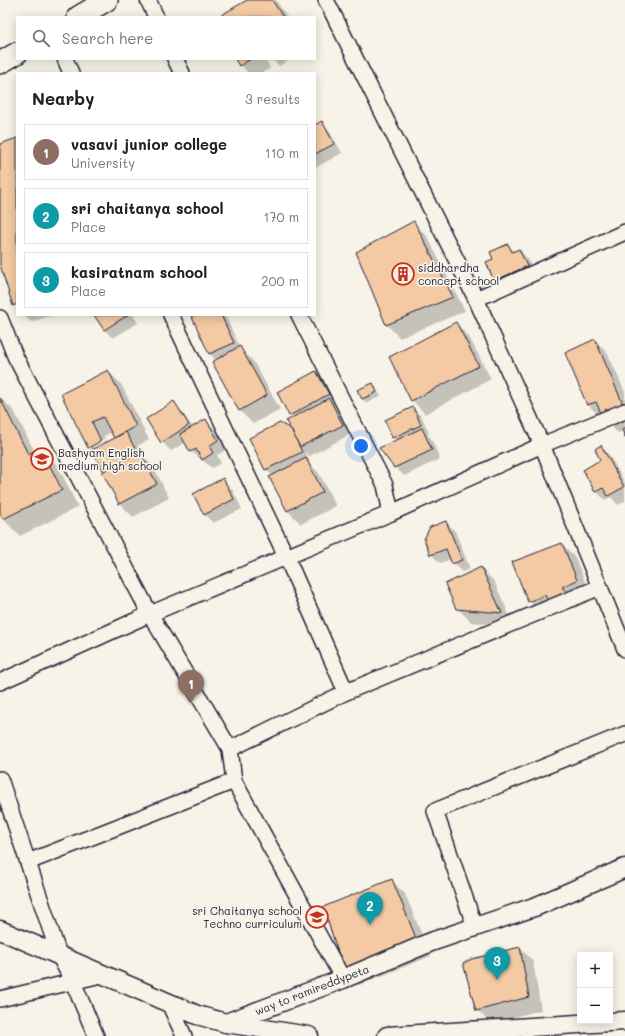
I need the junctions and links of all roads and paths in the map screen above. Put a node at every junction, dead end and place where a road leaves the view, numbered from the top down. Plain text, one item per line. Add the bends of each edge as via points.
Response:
1 (107, 0) edge
2 (148, 0) edge
3 (326, 0) edge
4 (80, 16) edge
5 (156, 16) edge
6 (16, 54) edge
7 (65, 60) edge
8 (176, 60) edge
9 (0, 62) edge
10 (71, 72) edge
11 (182, 72) edge
12 (625, 232) edge
13 (476, 299) junction
14 (171, 316) edge
15 (300, 316) edge
16 (0, 318) edge
17 (625, 411) edge
18 (542, 445) junction
19 (391, 512) junction
20 (286, 556) junction
21 (600, 587) junction
22 (150, 614) junction
23 (625, 649) edge
24 (0, 682) edge
25 (346, 692) junction
26 (625, 734) edge
27 (230, 748) junction
28 (0, 779) edge
29 (234, 781) junction
30 (28, 862) junction
31 (625, 868) edge
32 (475, 927) junction
33 (0, 930) edge
34 (59, 955) junction
35 (105, 974) junction
36 (343, 979) junction
37 (73, 982) junction
38 (0, 999) edge
39 (169, 1002) junction
40 (625, 1021) edge
41 (226, 1023) junction
42 (500, 1032) edge
43 (416, 1035) edge
44 (96, 1036) edge
45 (184, 1036) edge
46 (308, 1036) edge
47 (387, 1036) edge

1 - 4 main road
2 - 5 street
3 - 13 street
6 - 9 main road
7 - 10 street
8 - 11 street
12 - 13 street
13 - 18 street
14 - 20 street
15 - 19 street via 385,485
16 - 22 street via 15,356
17 - 18 street
18 - 19 street
18 - 21 street
19 - 20 street
20 - 22 street
20 - 25 street
21 - 23 street
21 - 25 street
22 - 24 street
22 - 27 street
25 - 27 street
26 - 32 street via 435,811
27 - 29 street
28 - 30 street
29 - 30 street
29 - 36 street
30 - 34 street
31 - 32 street, way to ramireddypeta via 537,906
32 - 36 street, way to ramireddypeta via 431,942
33 - 34 street
34 - 35 street
34 - 37 street
35 - 37 street
35 - 39 street
36 - 41 street, way to ramireddypeta
37 - 38 street
37 - 44 street
39 - 41 street via 197,1015
39 - 45 street
40 - 42 street
41 - 46 street
42 - 43 street
43 - 47 street

